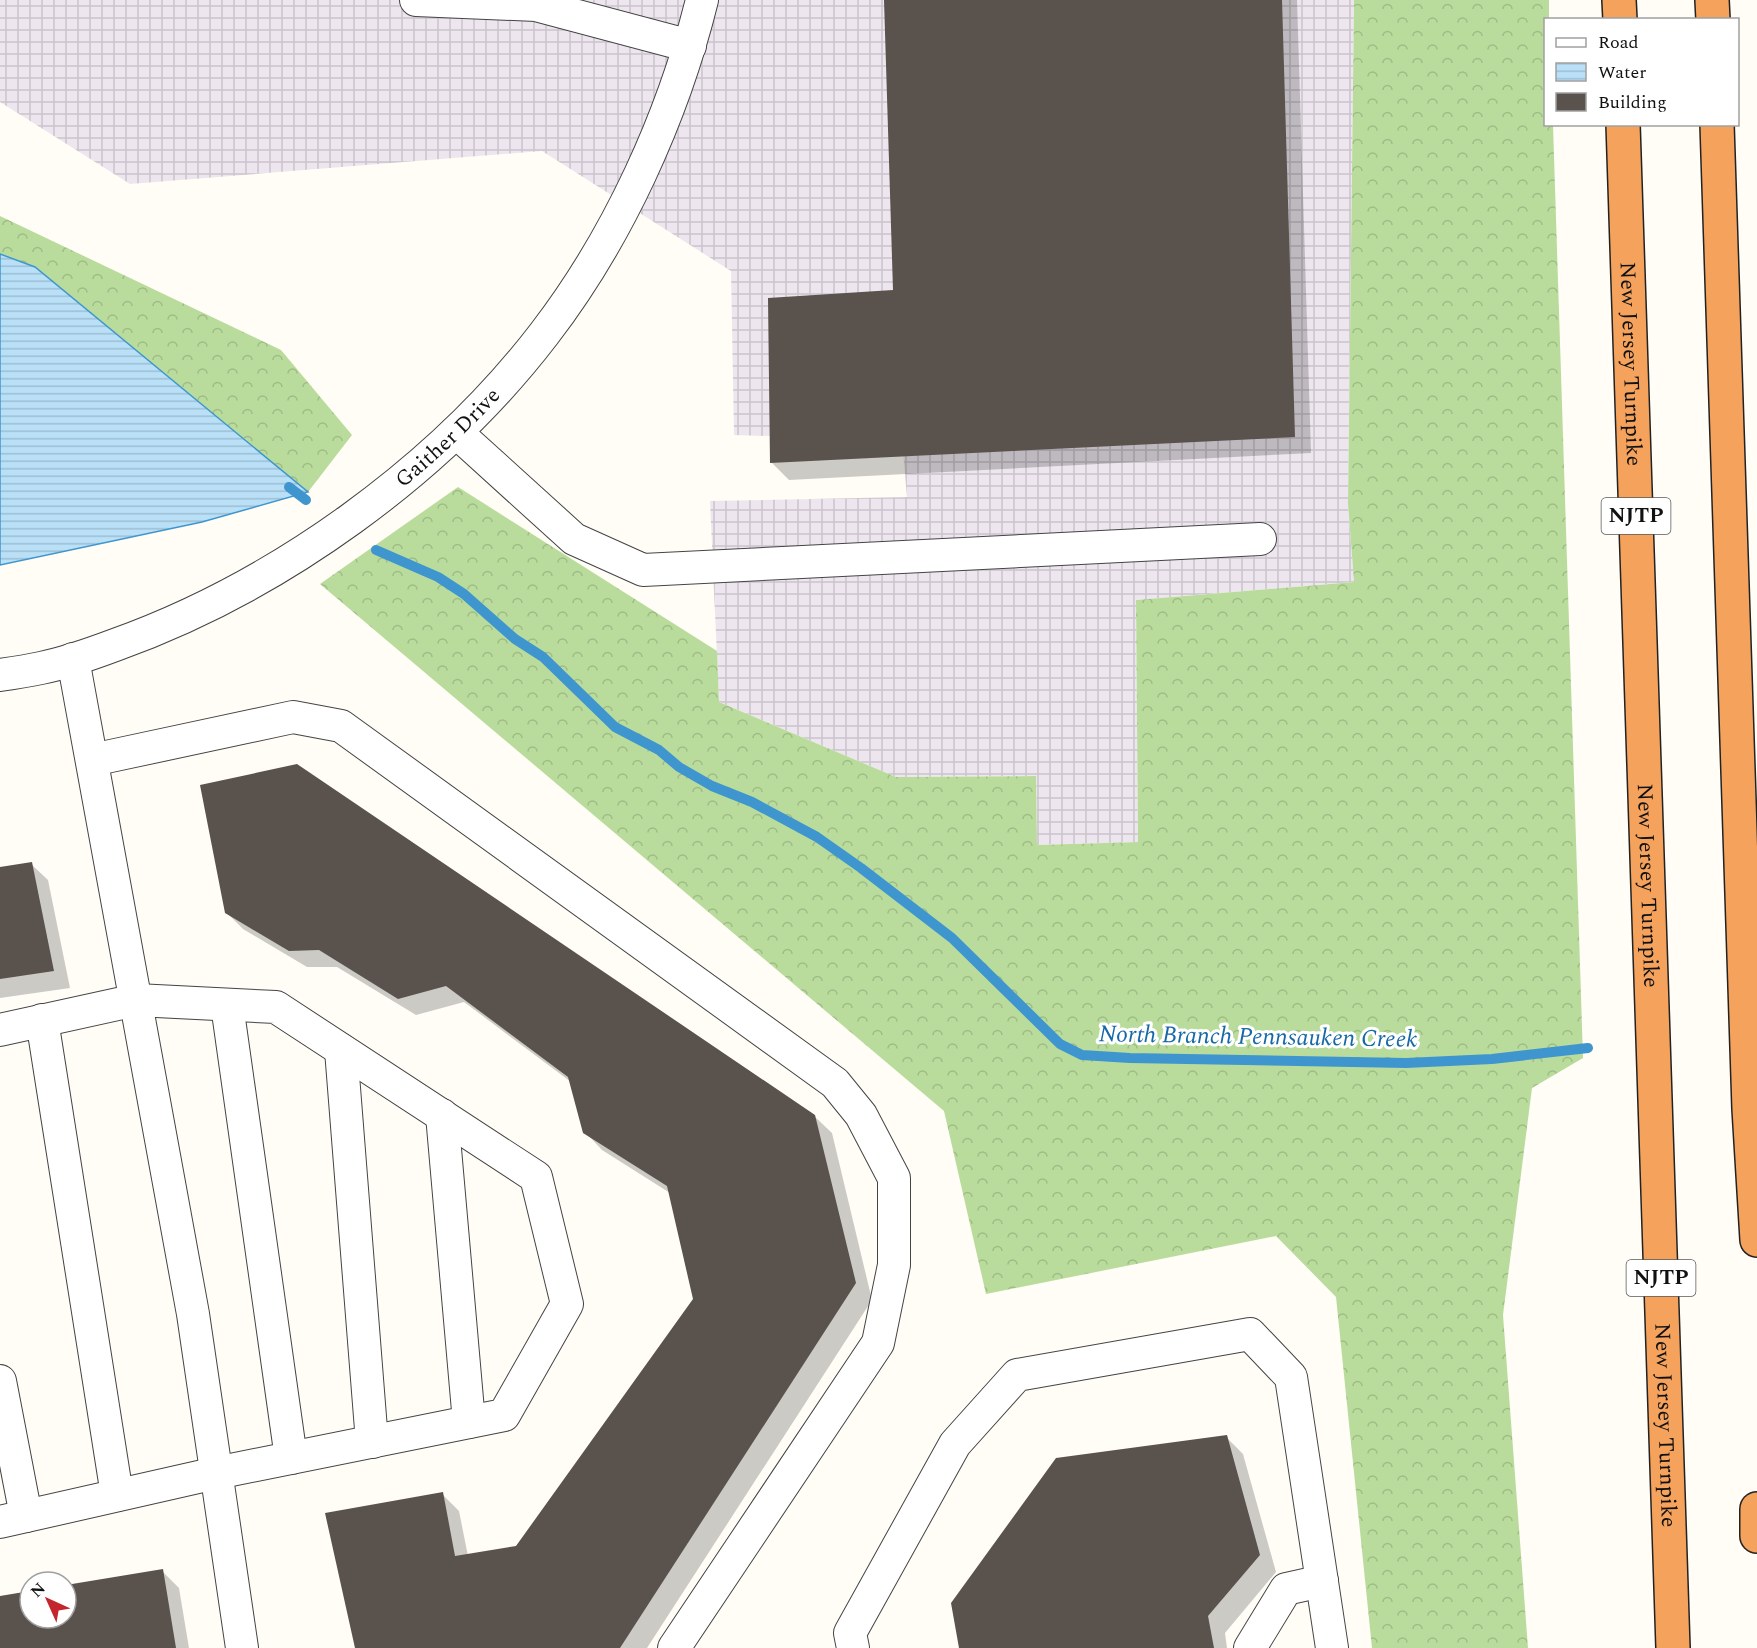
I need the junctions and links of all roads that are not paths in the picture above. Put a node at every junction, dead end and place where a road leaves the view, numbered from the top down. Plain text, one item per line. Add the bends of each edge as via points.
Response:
1 (416, 0) edge
2 (702, 0) edge
3 (1619, 0) edge
4 (1713, 0) edge
5 (536, 2) edge
6 (1620, 18) edge
7 (1713, 18) edge
8 (690, 46) junction
9 (1623, 126) edge
10 (1717, 126) edge
11 (456, 432) junction
12 (1260, 538) dead end
13 (73, 659) junction
14 (0, 675) edge
15 (92, 760) junction
16 (136, 1000) junction
17 (227, 1005) junction
18 (42, 1020) junction
19 (0, 1030) edge
20 (341, 1050) junction
21 (442, 1115) junction
22 (1757, 1240) edge
23 (0, 1381) edge
24 (469, 1422) junction
25 (372, 1442) junction
26 (291, 1458) junction
27 (216, 1473) junction
28 (117, 1495) junction
29 (1757, 1509) edge
30 (13, 1519) edge
31 (1757, 1536) edge
32 (1322, 1581) junction
33 (242, 1648) edge
34 (674, 1648) edge
35 (853, 1648) edge
36 (1250, 1648) edge
37 (1332, 1648) edge
38 (1672, 1648) edge

1 - 5 street
2 - 8 street, Gaither Drive
3 - 6 highway
4 - 7 highway
5 - 8 street
8 - 11 street, Gaither Drive via 646,159 583,277 546,333 503,385
9 - 38 highway, New Jersey Turnpike / NJTP
10 - 22 highway
11 - 12 street via 573,539 643,570
11 - 13 street, Gaither Drive via 307,550 204,608 152,632
13 - 14 street, Gaither Drive
13 - 15 street
15 - 16 street
15 - 34 street via 293,717 341,726 835,1083 861,1115 894,1178 894,1265 878,1343
16 - 17 street
16 - 18 street
16 - 27 street via 193,1314
17 - 20 street via 276,1006
17 - 26 street
18 - 19 street
18 - 28 street
20 - 21 street
20 - 25 street
21 - 24 street
21 - 24 street via 536,1177 567,1304 504,1415
23 - 30 street
24 - 25 street
25 - 26 street
26 - 27 street
27 - 28 street
27 - 33 street
28 - 30 street
29 - 31 highway
32 - 35 street via 1291,1377 1250,1334 1017,1375 956,1444 850,1633
32 - 36 street via 1286,1589
32 - 37 street

